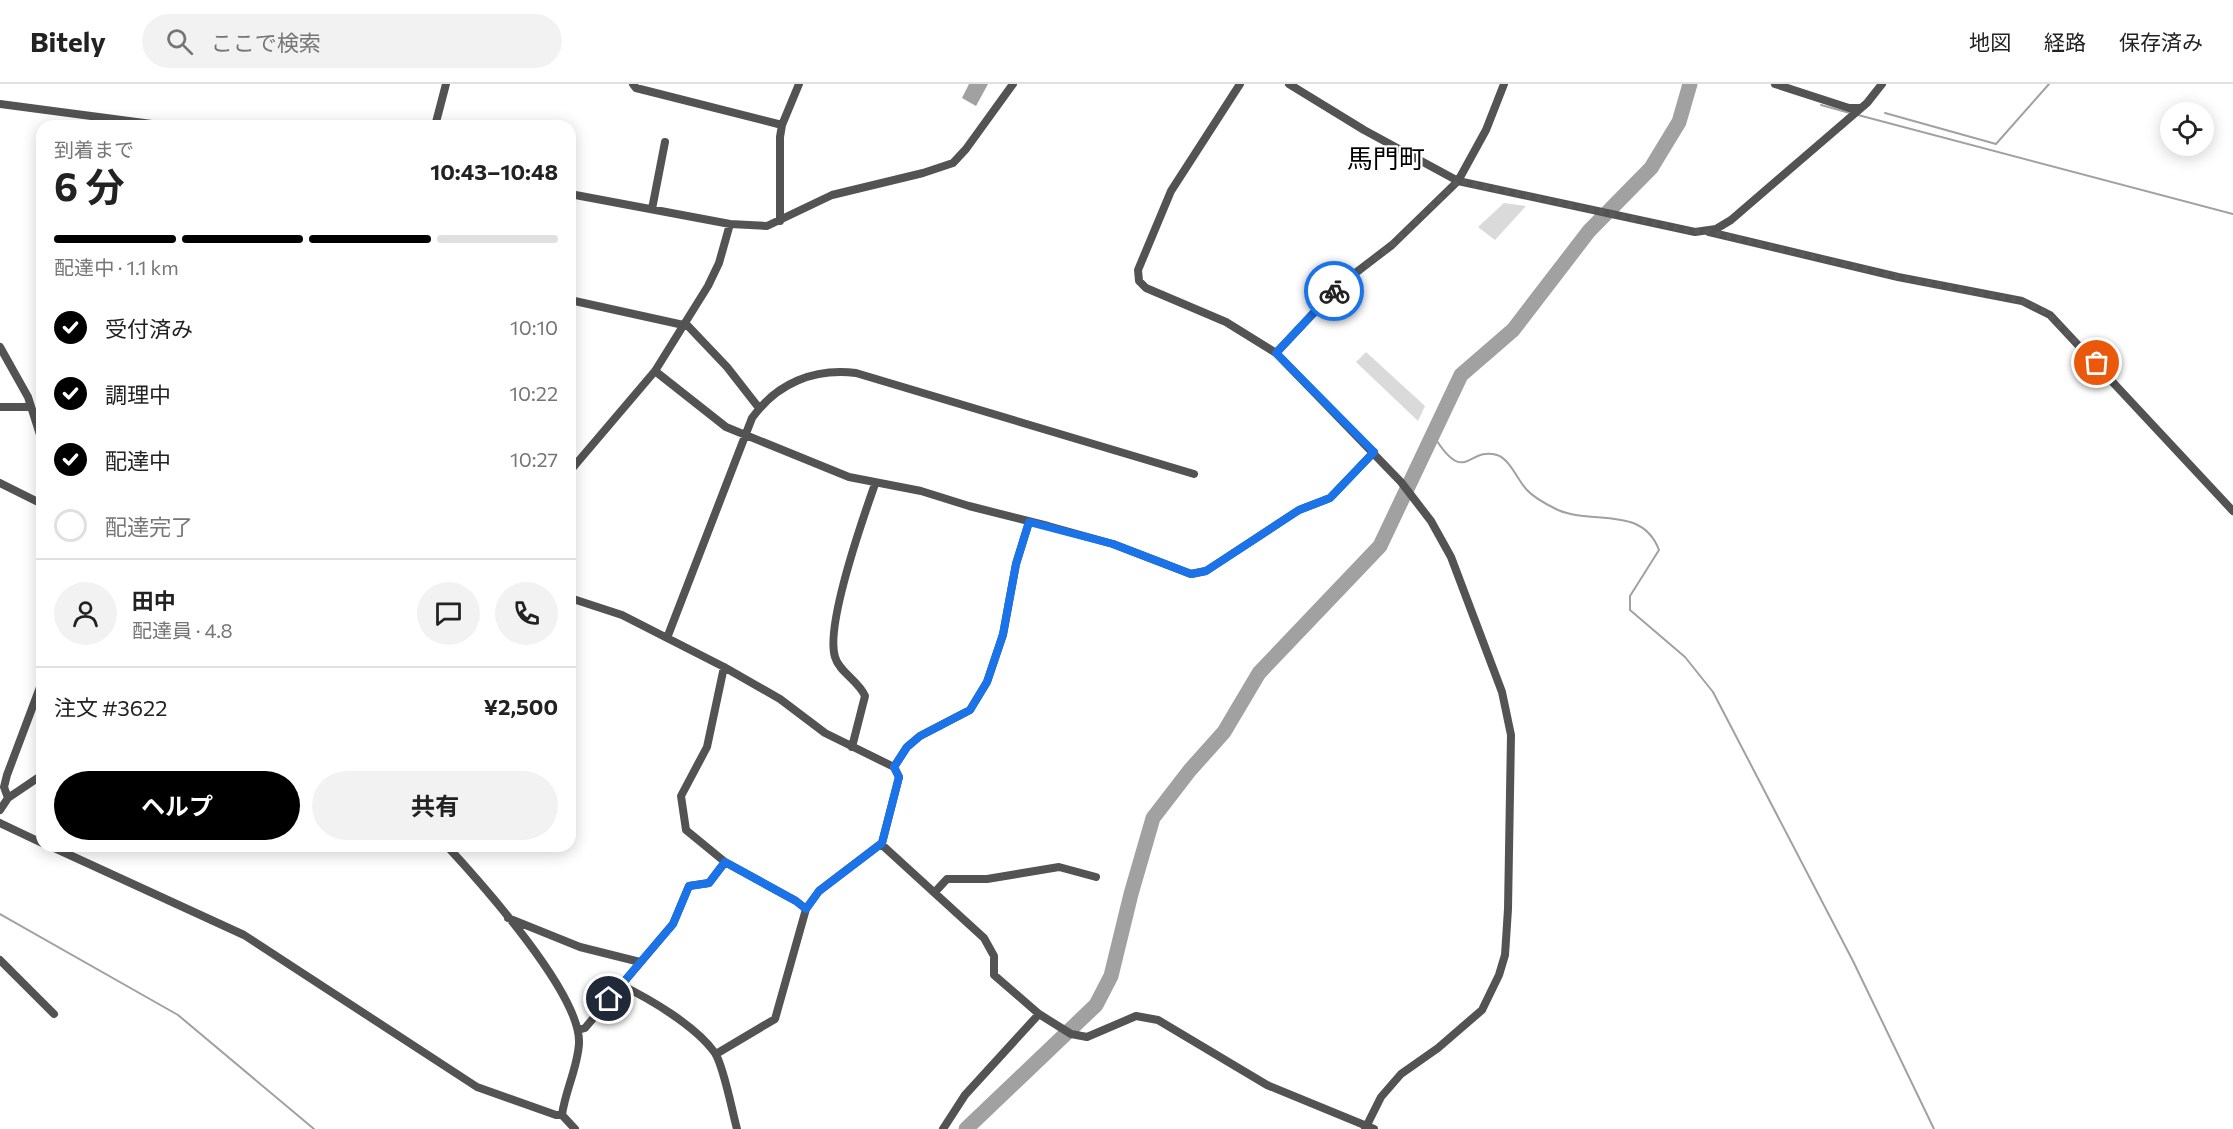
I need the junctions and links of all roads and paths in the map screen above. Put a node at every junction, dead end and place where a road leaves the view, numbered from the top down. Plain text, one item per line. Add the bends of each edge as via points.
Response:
1 (447, 84) edge
2 (633, 84) edge
3 (799, 84) edge
4 (1013, 84) edge
5 (1240, 84) edge
6 (1289, 84) edge
7 (1503, 84) edge
8 (1775, 84) edge
9 (1882, 84) edge
10 (0, 104) edge
11 (1864, 106) junction
12 (121, 120) edge
13 (437, 120) edge
14 (782, 125) junction
15 (665, 142) dead end
16 (1458, 181) junction
17 (576, 195) edge
18 (652, 209) junction
19 (780, 221) junction
20 (730, 224) junction
21 (1706, 231) junction
22 (576, 301) edge
23 (684, 325) junction
24 (0, 347) edge
25 (1276, 353) junction
26 (655, 371) junction
27 (0, 407) edge
28 (31, 407) junction
29 (759, 408) junction
30 (36, 422) edge
31 (744, 433) junction
32 (1374, 452) junction
33 (576, 464) edge
34 (1194, 474) dead end
35 (0, 483) edge
36 (874, 483) junction
37 (36, 501) edge
38 (2233, 511) edge
39 (1029, 522) junction
40 (576, 600) edge
41 (667, 638) junction
42 (724, 667) junction
43 (36, 698) edge
44 (852, 747) junction
45 (894, 767) junction
46 (36, 779) edge
47 (8, 798) junction
48 (0, 808) edge
49 (0, 823) edge
50 (36, 840) edge
51 (881, 844) junction
52 (63, 852) edge
53 (452, 852) edge
54 (725, 862) junction
55 (1096, 877) dead end
56 (935, 892) junction
57 (806, 909) junction
58 (507, 917) junction
59 (0, 960) edge
60 (640, 962) junction
61 (621, 985) junction
62 (54, 1014) dead end
63 (1039, 1014) junction
64 (578, 1030) junction
65 (716, 1054) junction
66 (562, 1115) junction
67 (1369, 1128) edge
68 (575, 1129) edge
69 (737, 1129) edge
70 (944, 1129) edge

1 - 13 street
2 - 14 street via 636,88
3 - 14 street
4 - 19 street via 953,162 832,195
5 - 25 street via 1171,191 1137,276 1146,288 1226,322
6 - 16 street
7 - 16 street via 1486,130
8 - 11 street via 1849,108
9 - 11 street
10 - 12 street
11 - 21 street via 1731,220
14 - 19 street
15 - 18 street
16 - 21 street via 1695,232
16 - 25 street via 1392,245 1341,284
17 - 18 street
18 - 20 street
19 - 20 street via 767,226
20 - 23 street via 719,263
21 - 38 street via 1898,277 2022,301 2038,308 2050,315 2109,375
22 - 23 street
23 - 26 street
23 - 29 street via 706,343
24 - 28 street
25 - 32 street
26 - 31 street via 715,420
26 - 33 street
27 - 28 street
28 - 30 street
29 - 31 street
29 - 34 street via 778,391 805,377 830,371 856,373
31 - 36 street via 849,477
31 - 41 street
32 - 39 street via 1330,498 1299,510 1206,571 1191,574 1113,544
32 - 67 street via 1431,520 1451,557 1502,692 1511,735 1508,909 1505,955 1499,975 1482,1010 1401,1074 1381,1097
35 - 37 street
36 - 39 street via 921,491
36 - 44 street via 848,566 835,632 834,655 865,696
39 - 45 street via 1016,564 1003,634 987,682 970,710 920,736
40 - 41 street via 622,615
41 - 42 street
42 - 44 street
42 - 54 street via 707,747 681,796 686,830
43 - 47 street via 7,775
44 - 45 street
45 - 51 street via 899,777
46 - 47 street
47 - 48 street
49 - 50 street
51 - 56 street
51 - 57 street via 819,891
52 - 66 street via 244,935 477,1088
53 - 58 street
54 - 57 street
54 - 60 street via 709,883 689,886 673,924
55 - 56 street via 1059,867 987,879 947,879
56 - 63 street via 984,938 994,956 994,975
57 - 65 street via 776,1019
58 - 60 street via 580,947
58 - 64 street via 548,971
59 - 62 street
60 - 61 street
61 - 64 street via 585,1028
61 - 65 street via 701,1038
63 - 67 street via 1078,1037 1095,1035 1136,1016 1158,1020 1267,1085
63 - 70 street via 965,1095
64 - 66 street via 579,1044
65 - 69 street
66 - 68 street

